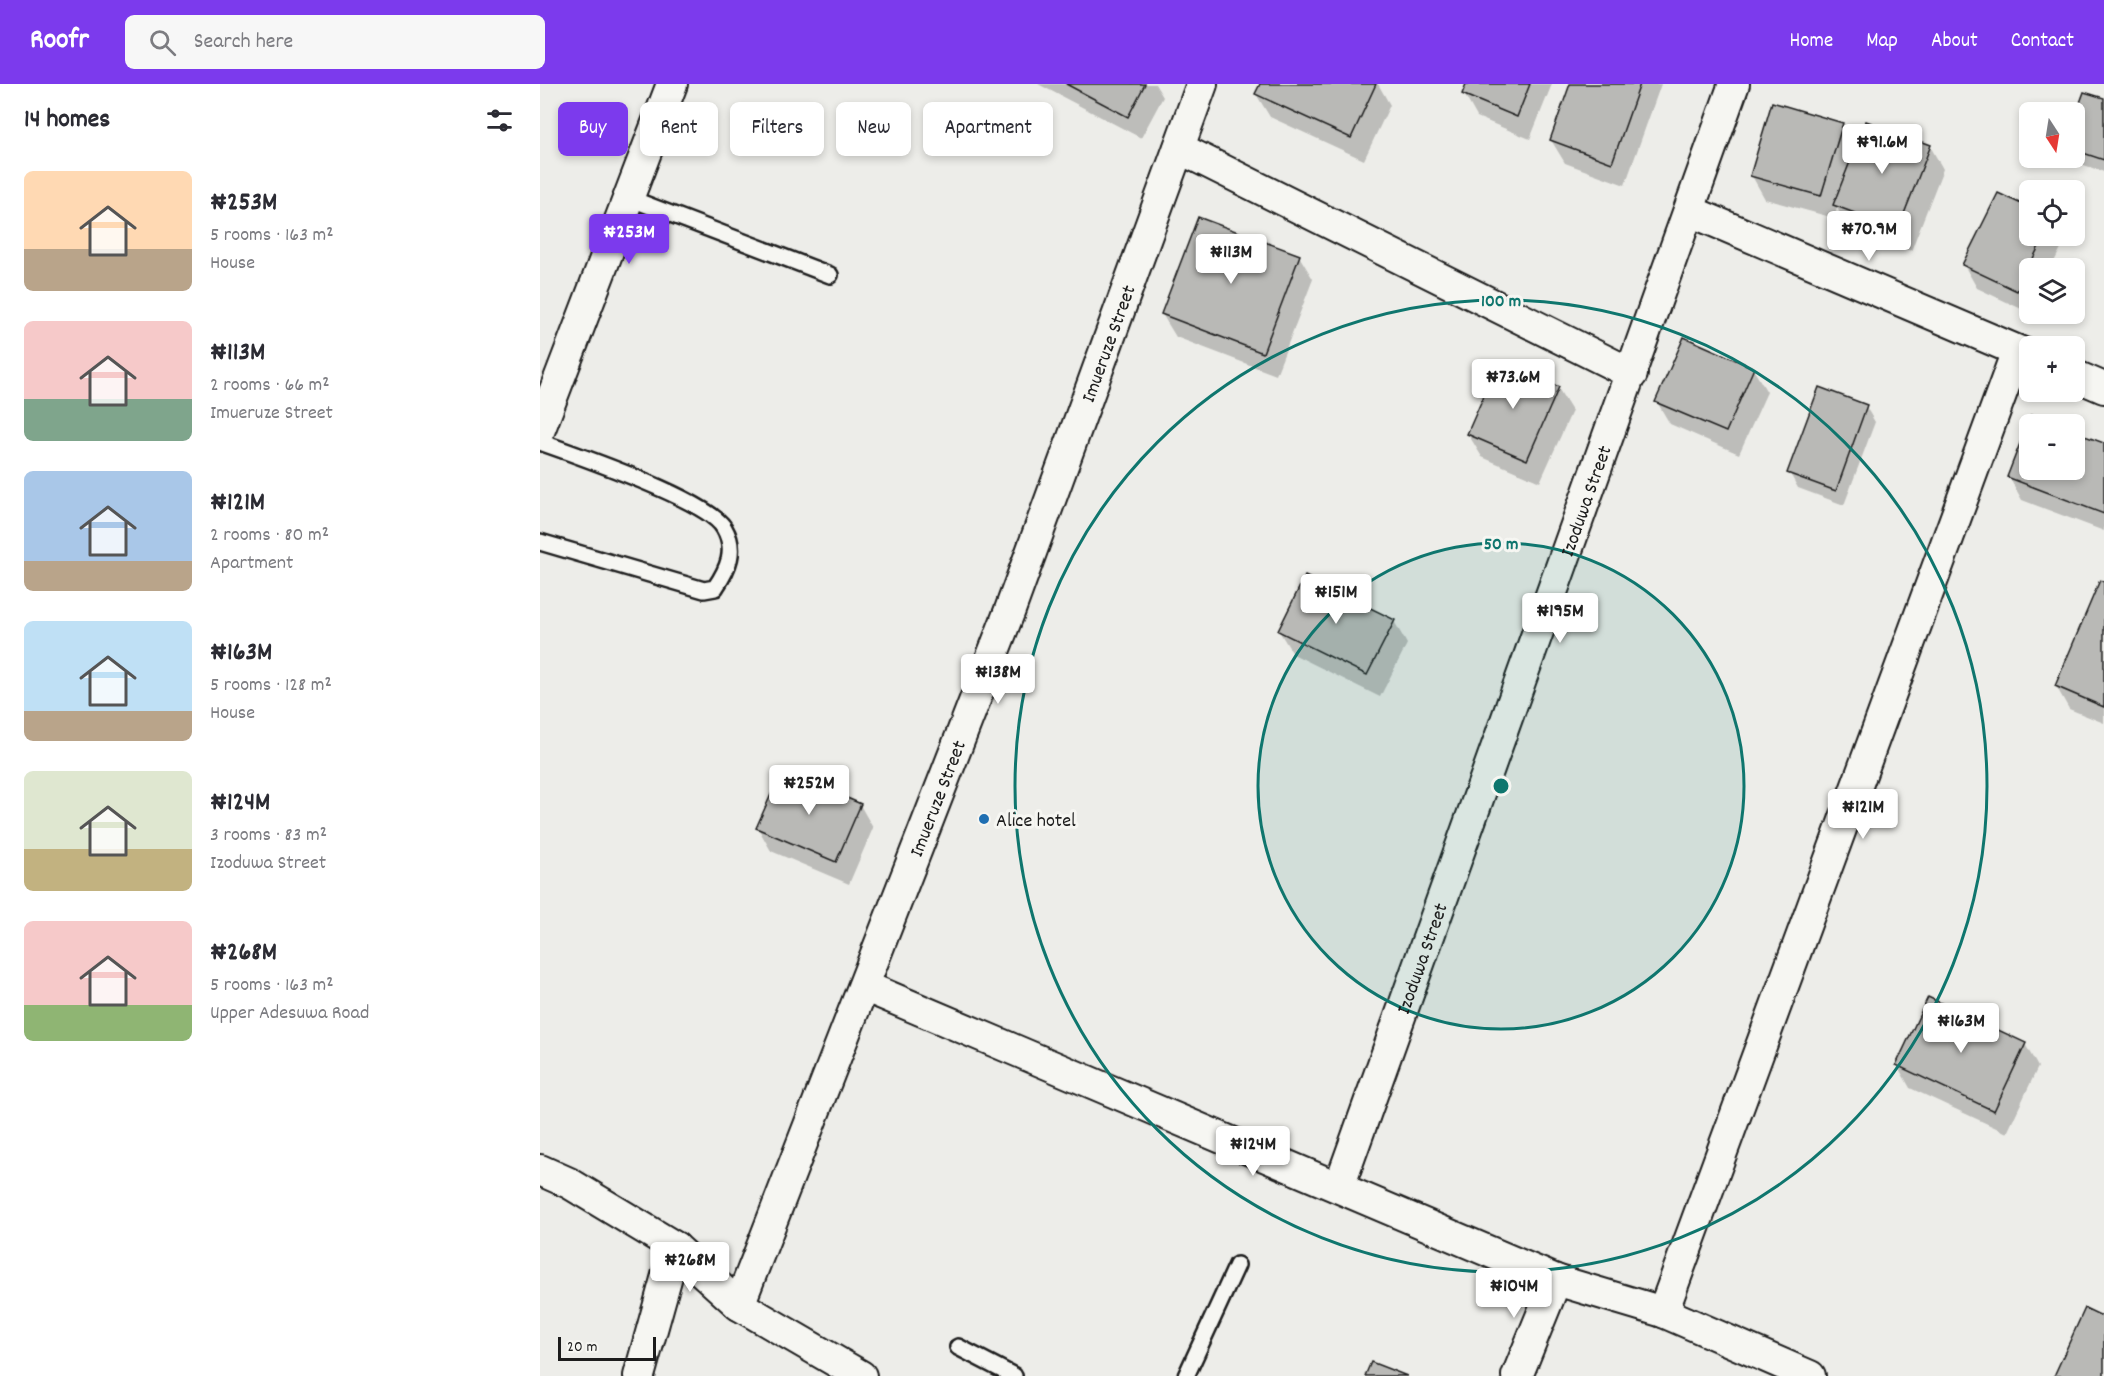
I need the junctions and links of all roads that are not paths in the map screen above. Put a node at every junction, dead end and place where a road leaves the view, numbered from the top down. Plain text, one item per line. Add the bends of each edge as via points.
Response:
1 (672, 84) edge
2 (1202, 84) edge
3 (1734, 84) edge
4 (1179, 148) junction
5 (629, 198) junction
6 (1690, 211) junction
7 (830, 275) dead end
8 (2019, 352) edge
9 (2019, 367) edge
10 (1632, 374) junction
11 (2085, 379) edge
12 (2104, 387) edge
13 (540, 429) edge
14 (540, 442) edge
15 (540, 542) edge
16 (864, 986) junction
17 (540, 1170) edge
18 (1339, 1187) junction
19 (675, 1247) junction
20 (1237, 1265) dead end
21 (1556, 1280) junction
22 (739, 1305) junction
23 (1663, 1312) junction
24 (958, 1347) dead end
25 (639, 1376) edge
26 (861, 1376) edge
27 (1014, 1376) edge
28 (1186, 1376) edge
29 (1517, 1376) edge
30 (1810, 1376) edge

1 - 5 street
2 - 4 street, Imueruze Street
3 - 6 street, Izoduwa Street
4 - 10 street
4 - 16 street, Imueruze Street via 1010,610
5 - 7 lane
5 - 13 street
6 - 8 street
6 - 10 street, Izoduwa Street
9 - 23 street
10 - 18 street, Izoduwa Street
11 - 12 street
14 - 15 lane via 616,469 696,506 724,526 732,553 715,588 704,590
16 - 18 street
16 - 22 street, Imueruze Street
17 - 19 street via 569,1183
18 - 21 street
19 - 22 street
19 - 25 street
20 - 28 lane
21 - 23 street
21 - 29 street
22 - 26 street
23 - 30 street
24 - 27 lane

